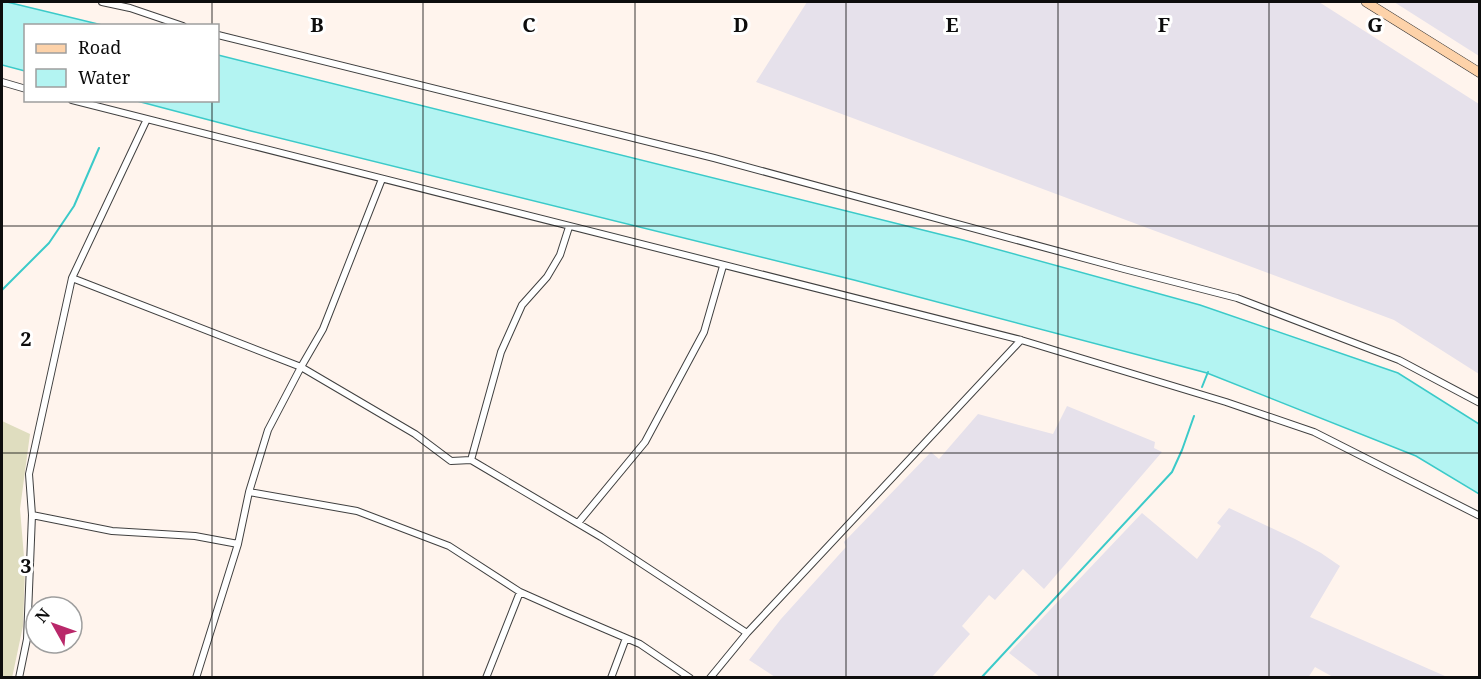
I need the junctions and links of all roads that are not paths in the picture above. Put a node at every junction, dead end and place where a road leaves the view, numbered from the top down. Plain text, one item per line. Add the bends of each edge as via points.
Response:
1 (102, 2) edge
2 (1366, 2) edge
3 (177, 24) edge
4 (219, 35) edge
5 (1479, 73) edge
6 (2, 82) edge
7 (24, 88) edge
8 (80, 102) edge
9 (147, 119) junction
10 (382, 179) junction
11 (569, 227) junction
12 (723, 266) junction
13 (72, 278) junction
14 (1021, 340) junction
15 (301, 367) junction
16 (1479, 403) edge
17 (471, 460) junction
18 (249, 492) junction
19 (32, 514) junction
20 (1479, 516) edge
21 (578, 524) junction
22 (238, 544) junction
23 (520, 591) junction
24 (747, 633) junction
25 (626, 638) junction
26 (19, 678) edge
27 (196, 678) edge
28 (486, 678) edge
29 (610, 678) edge
30 (690, 678) edge
31 (710, 678) edge

1 - 3 street
2 - 5 main road
4 - 16 street via 714,158 1237,298 1400,360
6 - 7 street
8 - 9 street
9 - 10 street
9 - 13 street
10 - 11 street
10 - 15 street via 323,329
11 - 12 street
11 - 17 street via 560,255 522,305 501,352
12 - 14 street
12 - 21 street via 704,332 645,442
13 - 15 street
13 - 19 street via 29,474
14 - 20 street via 1314,432
14 - 24 street
15 - 17 street via 415,434 451,461
15 - 18 street via 268,430
17 - 21 street
18 - 22 street
18 - 23 street via 357,511 449,546
19 - 22 street via 112,531 195,536
19 - 26 street via 27,639
21 - 24 street
22 - 27 street
23 - 25 street
23 - 28 street
24 - 31 street
25 - 29 street
25 - 30 street

